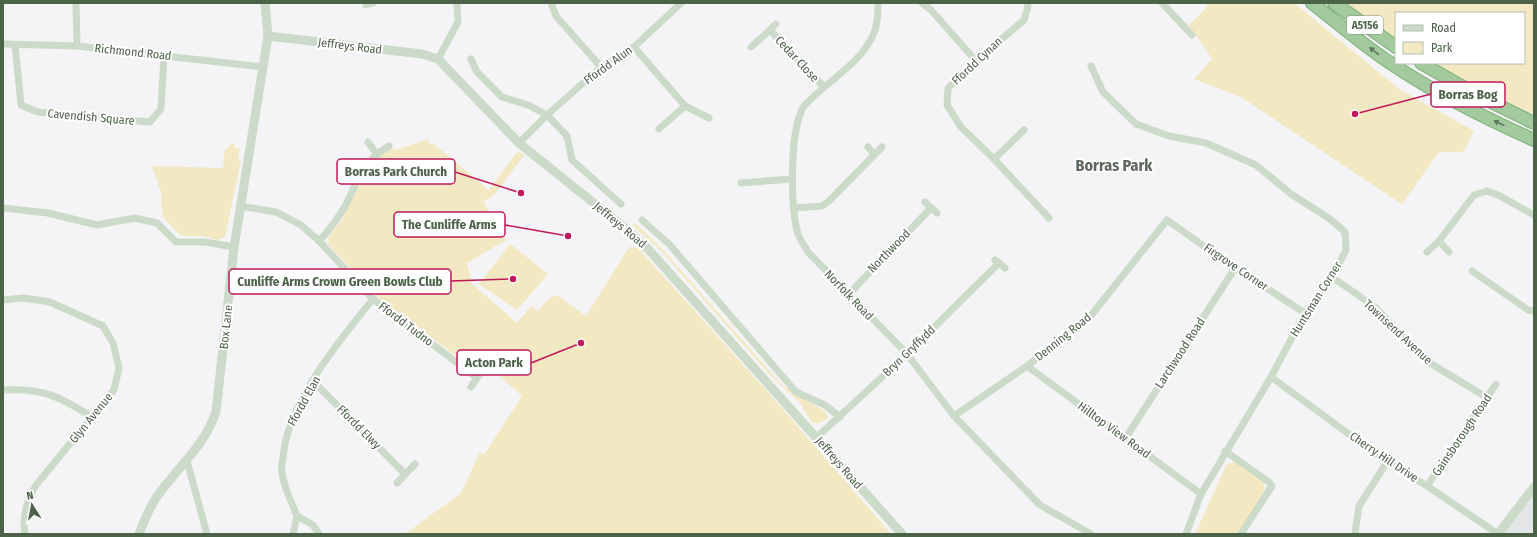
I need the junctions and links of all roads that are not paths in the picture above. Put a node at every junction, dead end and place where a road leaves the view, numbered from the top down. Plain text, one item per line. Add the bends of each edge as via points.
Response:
1 (76, 3) edge
2 (265, 3) edge
3 (457, 3) edge
4 (551, 3) edge
5 (681, 3) edge
6 (878, 3) edge
7 (922, 3) edge
8 (1027, 3) edge
9 (1162, 3) edge
10 (1312, 3) edge
11 (1334, 3) edge
12 (776, 24) dead end
13 (770, 30) junction
14 (1192, 35) dead end
15 (268, 36) junction
16 (3, 44) edge
17 (15, 45) junction
18 (77, 46) junction
19 (1395, 46) edge
20 (634, 47) junction
21 (751, 47) dead end
22 (164, 55) junction
23 (438, 59) junction
24 (471, 59) dead end
25 (976, 60) junction
26 (1423, 64) edge
27 (1091, 66) dead end
28 (263, 67) junction
29 (601, 67) junction
30 (824, 87) junction
31 (685, 106) junction
32 (547, 114) junction
33 (709, 118) dead end
34 (1534, 123) edge
35 (659, 129) dead end
36 (1024, 130) dead end
37 (1534, 140) edge
38 (368, 142) dead end
39 (519, 143) junction
40 (389, 146) dead end
41 (868, 147) dead end
42 (882, 147) dead end
43 (376, 153) junction
44 (874, 154) junction
45 (994, 159) junction
46 (792, 179) junction
47 (741, 183) dead end
48 (925, 202) dead end
49 (621, 204) dead end
50 (240, 206) junction
51 (3, 208) edge
52 (795, 208) junction
53 (931, 208) junction
54 (937, 213) dead end
55 (1534, 215) edge
56 (1049, 218) dead end
57 (642, 220) dead end
58 (1167, 220) joint
59 (319, 240) junction
60 (1439, 241) junction
61 (234, 247) junction
62 (1427, 252) dead end
63 (1449, 252) dead end
64 (1000, 264) dead end
65 (1235, 268) junction
66 (1472, 271) dead end
67 (1332, 277) junction
68 (848, 295) junction
69 (373, 299) junction
70 (3, 300) edge
71 (1534, 311) edge
72 (1305, 313) junction
73 (907, 354) junction
74 (1027, 366) junction
75 (485, 368) dead end
76 (1271, 377) junction
77 (477, 378) junction
78 (313, 381) junction
79 (1496, 384) dead end
80 (471, 387) dead end
81 (3, 390) edge
82 (1486, 397) junction
83 (954, 416) junction
84 (92, 417) junction
85 (840, 417) junction
86 (817, 437) junction
87 (1125, 439) junction
88 (1225, 451) junction
89 (187, 461) junction
90 (1387, 462) junction
91 (415, 464) dead end
92 (405, 474) junction
93 (397, 483) dead end
94 (1427, 486) junction
95 (1534, 487) edge
96 (1200, 494) junction
97 (298, 516) junction
98 (309, 524) junction
99 (294, 533) edge
100 (25, 534) edge
101 (139, 534) edge
102 (207, 534) edge
103 (319, 534) edge
104 (902, 534) edge
105 (1091, 534) edge
106 (1186, 534) edge
107 (1241, 534) edge
108 (1355, 534) edge
109 (1498, 534) edge

1 - 18 street
2 - 15 street, Box Lane
3 - 23 street via 458,22
4 - 29 street via 556,16
5 - 20 street, Ffordd Alun
6 - 30 street, Norfolk Road via 874,32 868,43 847,67
7 - 25 street
8 - 25 street, Ffordd Cynan via 1024,20
9 - 14 street
37 -> 10 highway, A5156 via 1452,100 1390,63
11 - 19 highway, A5156
12 - 13 street, Cedar Close
13 - 21 street, Cedar Close
13 - 30 street, Cedar Close
15 - 23 street, Jeffreys Road via 422,54
15 - 28 street, Box Lane
16 - 17 street, Richmond Road
17 - 18 street, Richmond Road
17 - 22 street, Cavendish Square via 21,105 38,112 150,122 161,109
18 - 22 street, Richmond Road
20 - 29 street, Ffordd Alun
20 - 31 street
22 - 28 street, Richmond Road
23 - 39 street, Jeffreys Road
24 - 32 street, Jeffreys Road via 477,72 502,97
25 - 45 street, Ffordd Cynan via 948,88 947,105 961,127
26 - 34 highway
27 - 67 street, Huntsman Corner via 1103,92 1136,124 1169,136 1206,143 1256,165 1291,194 1345,232 1346,250
28 - 50 street, Box Lane
29 - 32 street, Ffordd Alun
30 - 46 street, Norfolk Road via 804,107 795,132
31 - 33 street
31 - 35 street
32 - 39 street, Ffordd Alun
32 - 49 street, Jeffreys Road via 567,136 572,160
36 - 45 street
38 - 43 street
39 - 86 street, Jeffreys Road via 648,249
40 - 43 street
41 - 44 street
42 - 44 street
43 - 59 street via 360,170 345,206
44 - 52 street via 830,201 822,206
45 - 56 street, Ffordd Cynan
46 - 47 street
46 - 52 street, Norfolk Road
48 - 53 street
50 - 59 street, Ffordd Tudno via 276,212 301,225
50 - 61 street, Box Lane
51 - 61 street via 48,213 96,225 135,218 156,223 176,242 205,242
52 - 68 street, Norfolk Road via 798,233 808,252
53 - 54 street
53 - 68 street, Northwood
55 - 60 street via 1487,191 1474,195
57 - 85 street, Jeffreys Road via 668,244 796,392 825,405
58 - 65 street, Firgrove Corner
58 - 74 street, Denning Road via 1089,318
59 - 69 street, Ffordd Tudno
60 - 62 street
60 - 63 street
61 - 89 street, Box Lane via 216,412 211,428
64 - 73 street, Bryn Gryffydd
65 - 72 street, Firgrove Corner
65 - 87 street, Larchwood Road
66 - 71 street via 1528,310
67 - 72 street, Huntsman Corner
67 - 82 street, Townsend Avenue via 1375,307 1425,360
68 - 73 street, Norfolk Road
69 - 77 street, Ffordd Tudno
69 - 78 street, Ffordd Elan
70 - 84 street, Glyn Avenue via 24,298 50,302 103,326 113,343 119,368 114,390
72 - 76 street, Huntsman Corner
73 - 83 street, Norfolk Road
73 - 85 street, Bryn Gryffydd
74 - 83 street, Denning Road
74 - 87 street, Hilltop View Road
75 - 77 street
76 - 88 street, Huntsman Corner
76 - 90 street, Cherry Hill Drive
77 - 80 street
78 - 92 street, Ffordd Elwy
78 - 97 street, Ffordd Elan via 291,419 284,441 282,473
79 - 82 street, Gainsborough Road
81 - 84 street via 27,389 61,398
82 - 94 street, Gainsborough Road
83 - 105 street, Norfolk Road via 1040,505
84 - 100 street, Glyn Avenue via 36,485 28,499 24,516
85 - 86 street, Bryn Gryffydd
86 - 104 street, Jeffreys Road
87 - 96 street, Hilltop View Road
88 - 96 street, Huntsman Corner
88 - 107 street via 1272,486
89 - 101 street, Box Lane via 147,512
89 - 102 street
90 - 94 street, Cherry Hill Drive
90 - 108 street via 1359,506
91 - 92 street
92 - 93 street
94 - 109 street, Cherry Hill Drive
95 - 109 street
96 - 106 street, Huntsman Corner
97 - 98 street
97 - 99 street
98 - 99 street via 300,525
98 - 103 street via 316,528

